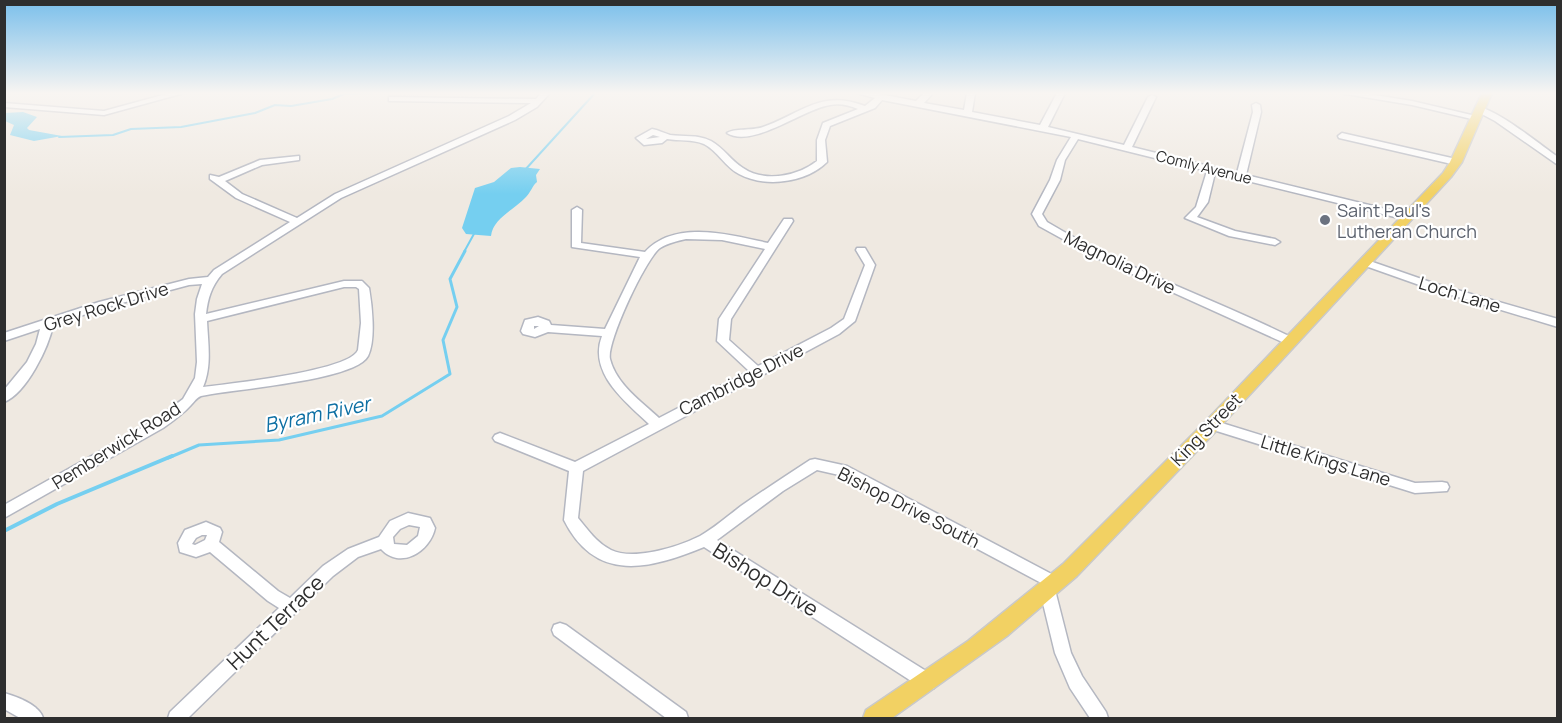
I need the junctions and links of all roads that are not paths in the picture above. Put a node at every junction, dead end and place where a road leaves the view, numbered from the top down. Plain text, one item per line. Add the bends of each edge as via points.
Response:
1 (493, 127) edge
2 (769, 127) edge
3 (825, 127) edge
4 (1036, 127) edge
5 (1137, 127) edge
6 (1253, 127) edge
7 (1471, 127) edge
8 (1509, 127) edge
9 (1043, 128) joint
10 (731, 133) dead end
11 (664, 136) dead end
12 (1076, 136) junction
13 (1341, 146) dead end
14 (1127, 148) junction
15 (296, 158) dead end
16 (1456, 162) junction
17 (1557, 162) edge
18 (1212, 169) junction
19 (1241, 177) junction
20 (577, 210) dead end
21 (1407, 217) junction
22 (296, 221) junction
23 (788, 221) dead end
24 (1275, 242) dead end
25 (771, 247) junction
26 (861, 250) dead end
27 (646, 255) junction
28 (1364, 262) junction
29 (209, 280) junction
30 (201, 319) junction
31 (1557, 323) edge
32 (47, 324) junction
33 (544, 328) dead end
34 (609, 333) junction
35 (4, 337) edge
36 (1288, 341) junction
37 (756, 371) junction
38 (194, 393) junction
39 (4, 398) edge
40 (656, 423) junction
41 (1212, 425) junction
42 (500, 438) dead end
43 (575, 474) junction
44 (1442, 487) dead end
45 (4, 512) edge
46 (705, 540) junction
47 (386, 542) dead end
48 (211, 544) dead end
49 (1052, 588) junction
50 (289, 606) junction
51 (560, 630) dead end
52 (928, 682) junction
53 (4, 701) edge
54 (35, 718) edge
55 (176, 718) edge
56 (680, 718) edge
57 (874, 718) edge
58 (1100, 718) edge

1 - 22 street via 338,196
2 - 10 street via 751,134
3 - 11 street via 821,140 822,162 784,178 743,172 719,150 699,139
4 - 9 street, Comly Avenue
5 - 14 street
6 - 19 street
7 - 16 main road, King Street
8 - 17 street
9 - 12 street, Comly Avenue
12 - 14 street, Comly Avenue
12 - 36 street, Magnolia Drive via 1037,214 1043,224 1144,277 1236,313
13 - 16 street via 1342,136
14 - 18 street, Comly Avenue
15 - 22 street via 260,163 216,178 239,196
16 - 21 main road, King Street
18 - 19 street, Comly Avenue
18 - 24 street via 1201,211 1190,218 1233,234
19 - 21 street, Comly Avenue
20 - 27 street via 576,245
21 - 28 main road, King Street
22 - 29 street
23 - 25 street
25 - 27 street via 694,234 673,238
25 - 37 street via 724,319 723,341
26 - 37 street, Cambridge Drive via 870,265 849,321
27 - 34 street
28 - 31 street, Loch Lane
28 - 36 main road, King Street
29 - 30 street, Pemberwick Road via 200,302
29 - 32 street, Grey Rock Drive via 104,304
30 - 38 street, Pemberwick Road via 203,368
30 - 38 street via 344,284 364,288 363,354 354,364 331,372
32 - 35 street, Grey Rock Drive
32 - 39 street via 32,361
33 - 34 street
34 - 40 street via 603,357 611,375
36 - 41 main road, King Street
37 - 40 street, Cambridge Drive
38 - 45 street, Pemberwick Road via 157,424
40 - 43 street, Cambridge Drive
41 - 44 street, Little Kings Lane via 1415,488
41 - 49 main road, King Street
42 - 43 street
43 - 46 street, Bishop Drive via 571,520 593,547 621,560 654,560
46 - 49 street, Bishop Drive South via 815,464 842,471
46 - 52 street, Bishop Drive
47 - 50 street, Hunt Terrace via 353,553
48 - 50 street
49 - 52 main road, King Street
49 - 58 street via 1063,653 1076,682
50 - 55 street, Hunt Terrace
51 - 56 street
52 - 57 main road, King Street
53 - 54 street

